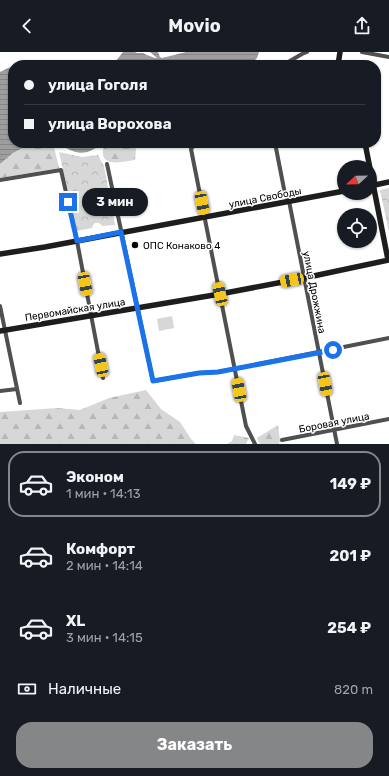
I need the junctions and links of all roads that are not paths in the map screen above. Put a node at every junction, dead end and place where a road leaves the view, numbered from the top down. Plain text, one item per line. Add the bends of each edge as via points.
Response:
1 (307, 52) edge
2 (362, 52) edge
3 (389, 57) edge
4 (292, 60) edge
5 (192, 148) edge
6 (276, 148) edge
7 (366, 148) edge
8 (368, 160) edge
9 (107, 164) dead end
10 (0, 180) edge
11 (389, 182) edge
12 (377, 185) edge
13 (337, 192) edge
14 (375, 200) edge
15 (289, 201) junction
16 (204, 217) junction
17 (121, 232) junction
18 (77, 241) junction
19 (0, 254) edge
20 (389, 261) edge
21 (304, 278) junction
22 (220, 294) junction
23 (0, 306) edge
24 (137, 308) junction
25 (91, 315) junction
26 (2, 331) edge
27 (389, 338) edge
28 (318, 353) junction
29 (234, 369) junction
30 (104, 378) dead end
31 (17, 389) junction
32 (0, 391) edge
33 (20, 404) dead end
34 (389, 419) edge
35 (334, 430) junction
36 (282, 440) dead end
37 (255, 444) edge
38 (337, 444) edge

1 - 4 street
2 - 3 street
5 - 16 street
6 - 15 street, улица Дрожжина via 285,194
7 - 8 street
9 - 17 street
10 - 18 street via 61,170
11 - 12 street
13 - 15 street, улица Свободы
14 - 20 street
15 - 16 street, улица Свободы
15 - 21 street, улица Дрожжина
16 - 17 street, улица Свободы
16 - 22 street
17 - 18 street, улица Свободы
17 - 24 street
18 - 19 street, улица Свободы
18 - 25 street
20 - 21 street, Первомайская улица
21 - 22 street, Первомайская улица
21 - 28 street, улица Дрожжина
22 - 24 street, Первомайская улица
22 - 29 street
23 - 26 street
24 - 25 street, Первомайская улица
24 - 29 street via 153,381
25 - 26 street, Первомайская улица
25 - 30 street
26 - 31 street
27 - 28 street
28 - 29 street
28 - 35 street, улица Дрожжина
29 - 37 street via 246,426
31 - 32 street
31 - 33 street
34 - 35 street, Боровая улица
35 - 36 street, Боровая улица
35 - 38 street, улица Дрожжина

